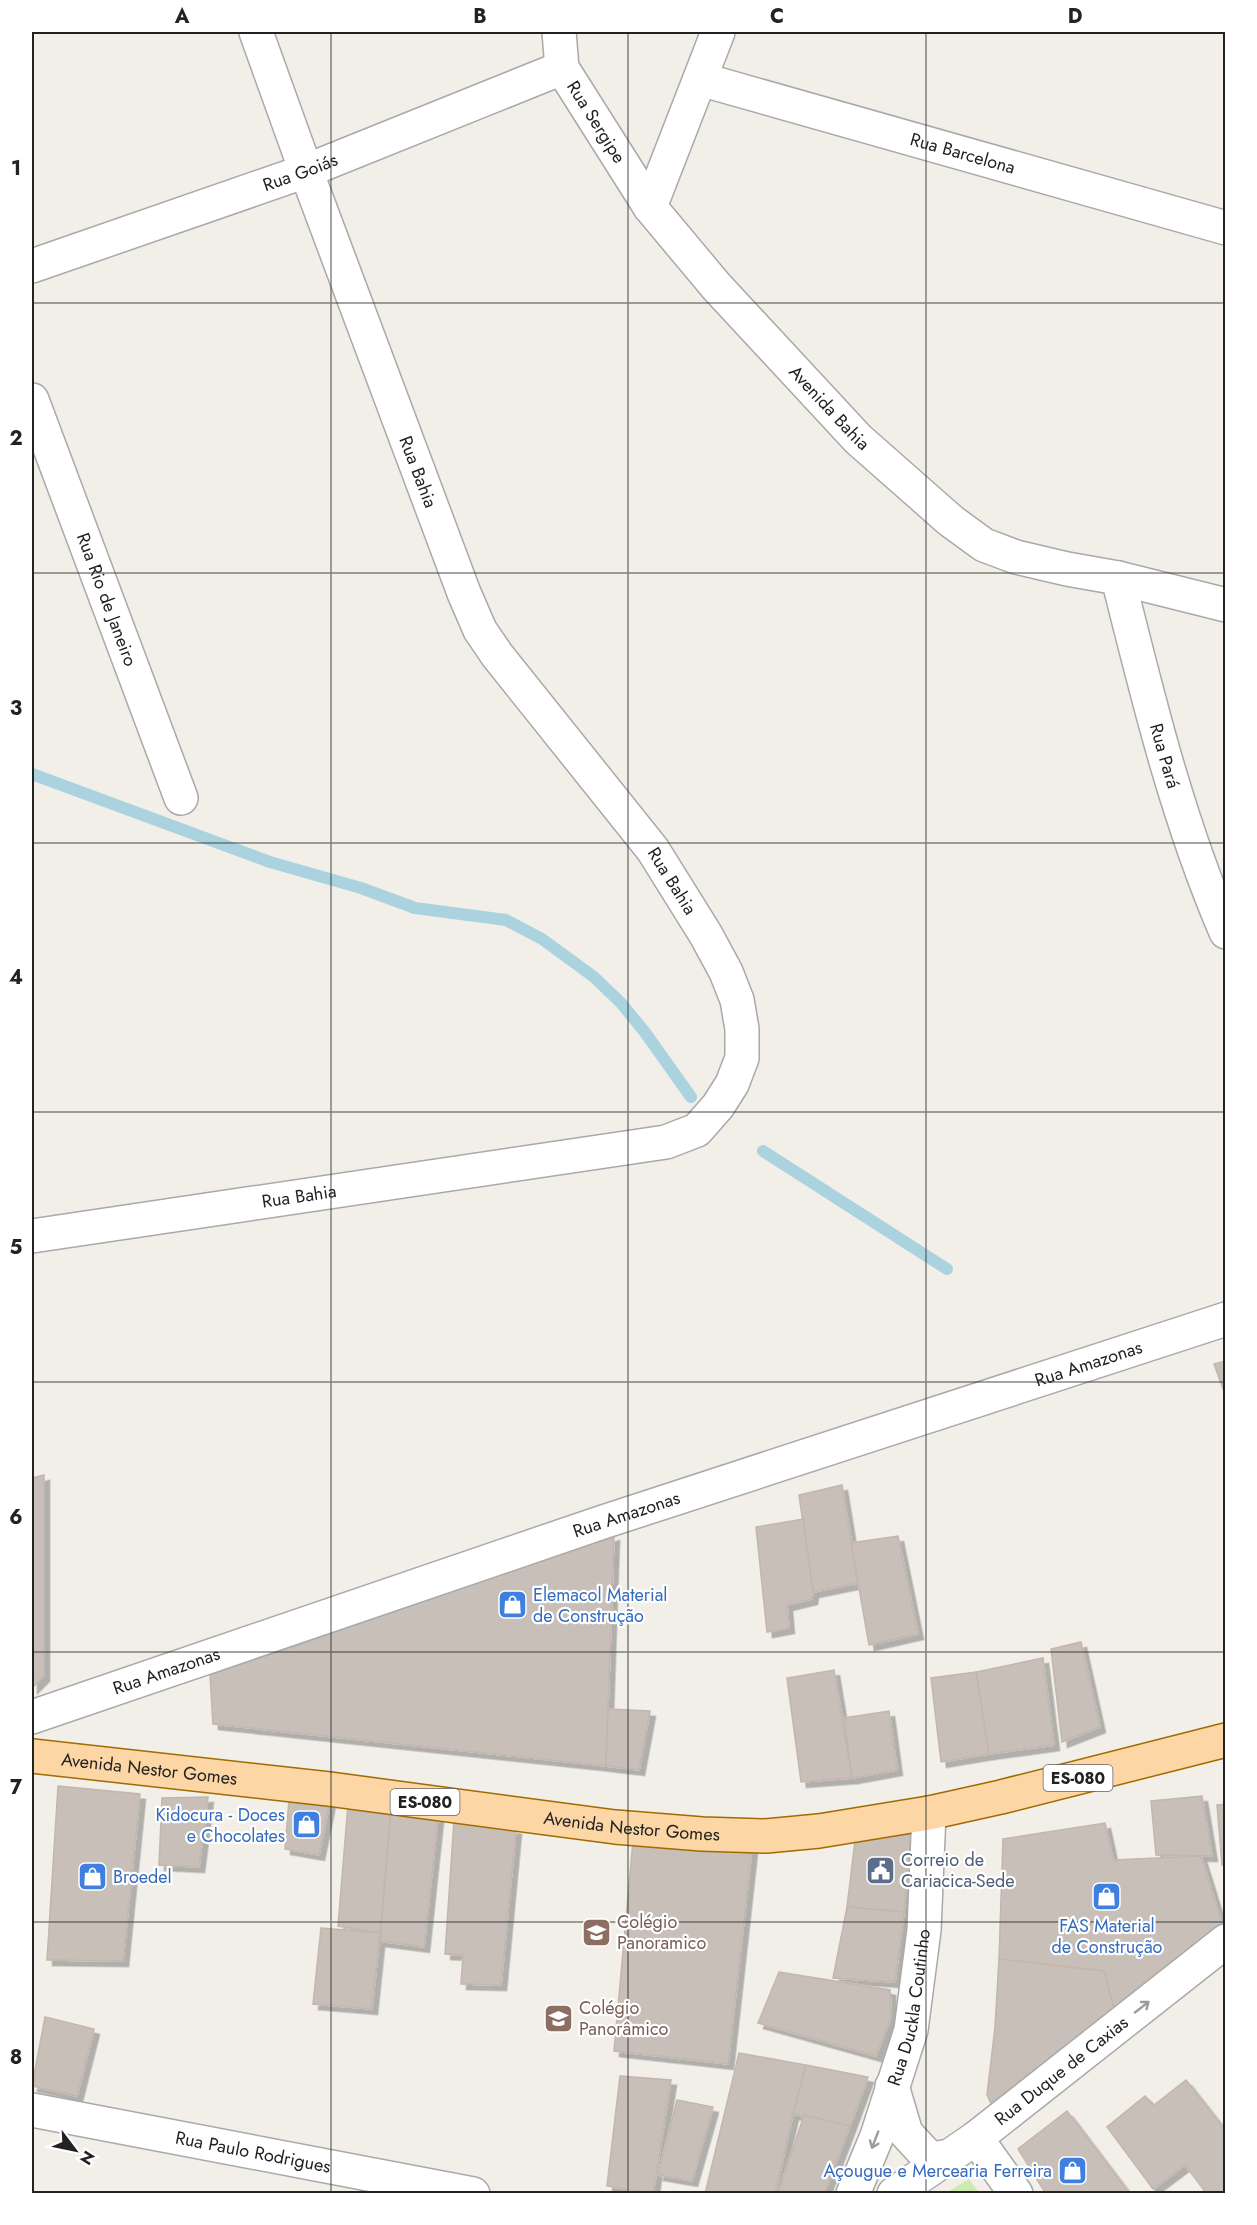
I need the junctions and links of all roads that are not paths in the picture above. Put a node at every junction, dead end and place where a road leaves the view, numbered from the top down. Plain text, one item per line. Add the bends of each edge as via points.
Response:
1 (256, 32) edge
2 (559, 32) edge
3 (718, 32) edge
4 (562, 68) junction
5 (700, 79) junction
6 (306, 171) junction
7 (650, 207) junction
8 (1226, 228) edge
9 (32, 266) edge
10 (32, 400) edge
11 (1118, 578) junction
12 (1226, 605) edge
13 (181, 798) dead end
14 (1226, 932) edge
15 (32, 1236) edge
16 (1226, 1319) edge
17 (32, 1717) edge
18 (1226, 1740) edge
19 (32, 1756) edge
20 (929, 1813) junction
21 (1226, 1941) edge
22 (892, 2086) junction
23 (32, 2110) edge
24 (963, 2147) junction
25 (473, 2193) edge
26 (853, 2193) edge
27 (894, 2193) edge
28 (1016, 2193) edge

1 - 6 street, Rua Bahia
2 - 4 street, Rua Sergipe
3 - 5 street
4 - 6 street, Rua Goiás
4 - 7 street, Rua Sergipe
5 - 7 street
5 - 8 street, Rua Barcelona
6 - 9 street, Rua Goiás
6 - 15 street, Rua Bahia via 480,630 653,850 706,935 737,1000 742,1058 732,1084 697,1130 666,1142
7 - 11 street, Avenida Bahia via 716,286 858,439 951,521 984,545 1016,557
10 - 13 street, Rua Rio de Janeiro
11 - 12 street, Avenida Bahia
11 - 14 street, Rua Pará via 1155,727 1202,878
16 - 17 street, Rua Amazonas via 603,1522
18 - 20 main road, Avenida Nestor Gomes / ES-080
19 - 20 main road, Avenida Nestor Gomes / ES-080 via 328,1789 615,1827 702,1834 766,1836
20 - 22 street, Rua Duckla Coutinho via 924,1930 914,2007
24 -> 21 street, Rua Duque de Caxias
22 - 24 street via 906,2133 930,2159
22 -> 26 street, Rua Duckla Coutinho via 877,2136
23 - 25 street, Rua Paulo Rodrigues
24 - 27 street, Rua Duque de Caxias
24 - 28 street

